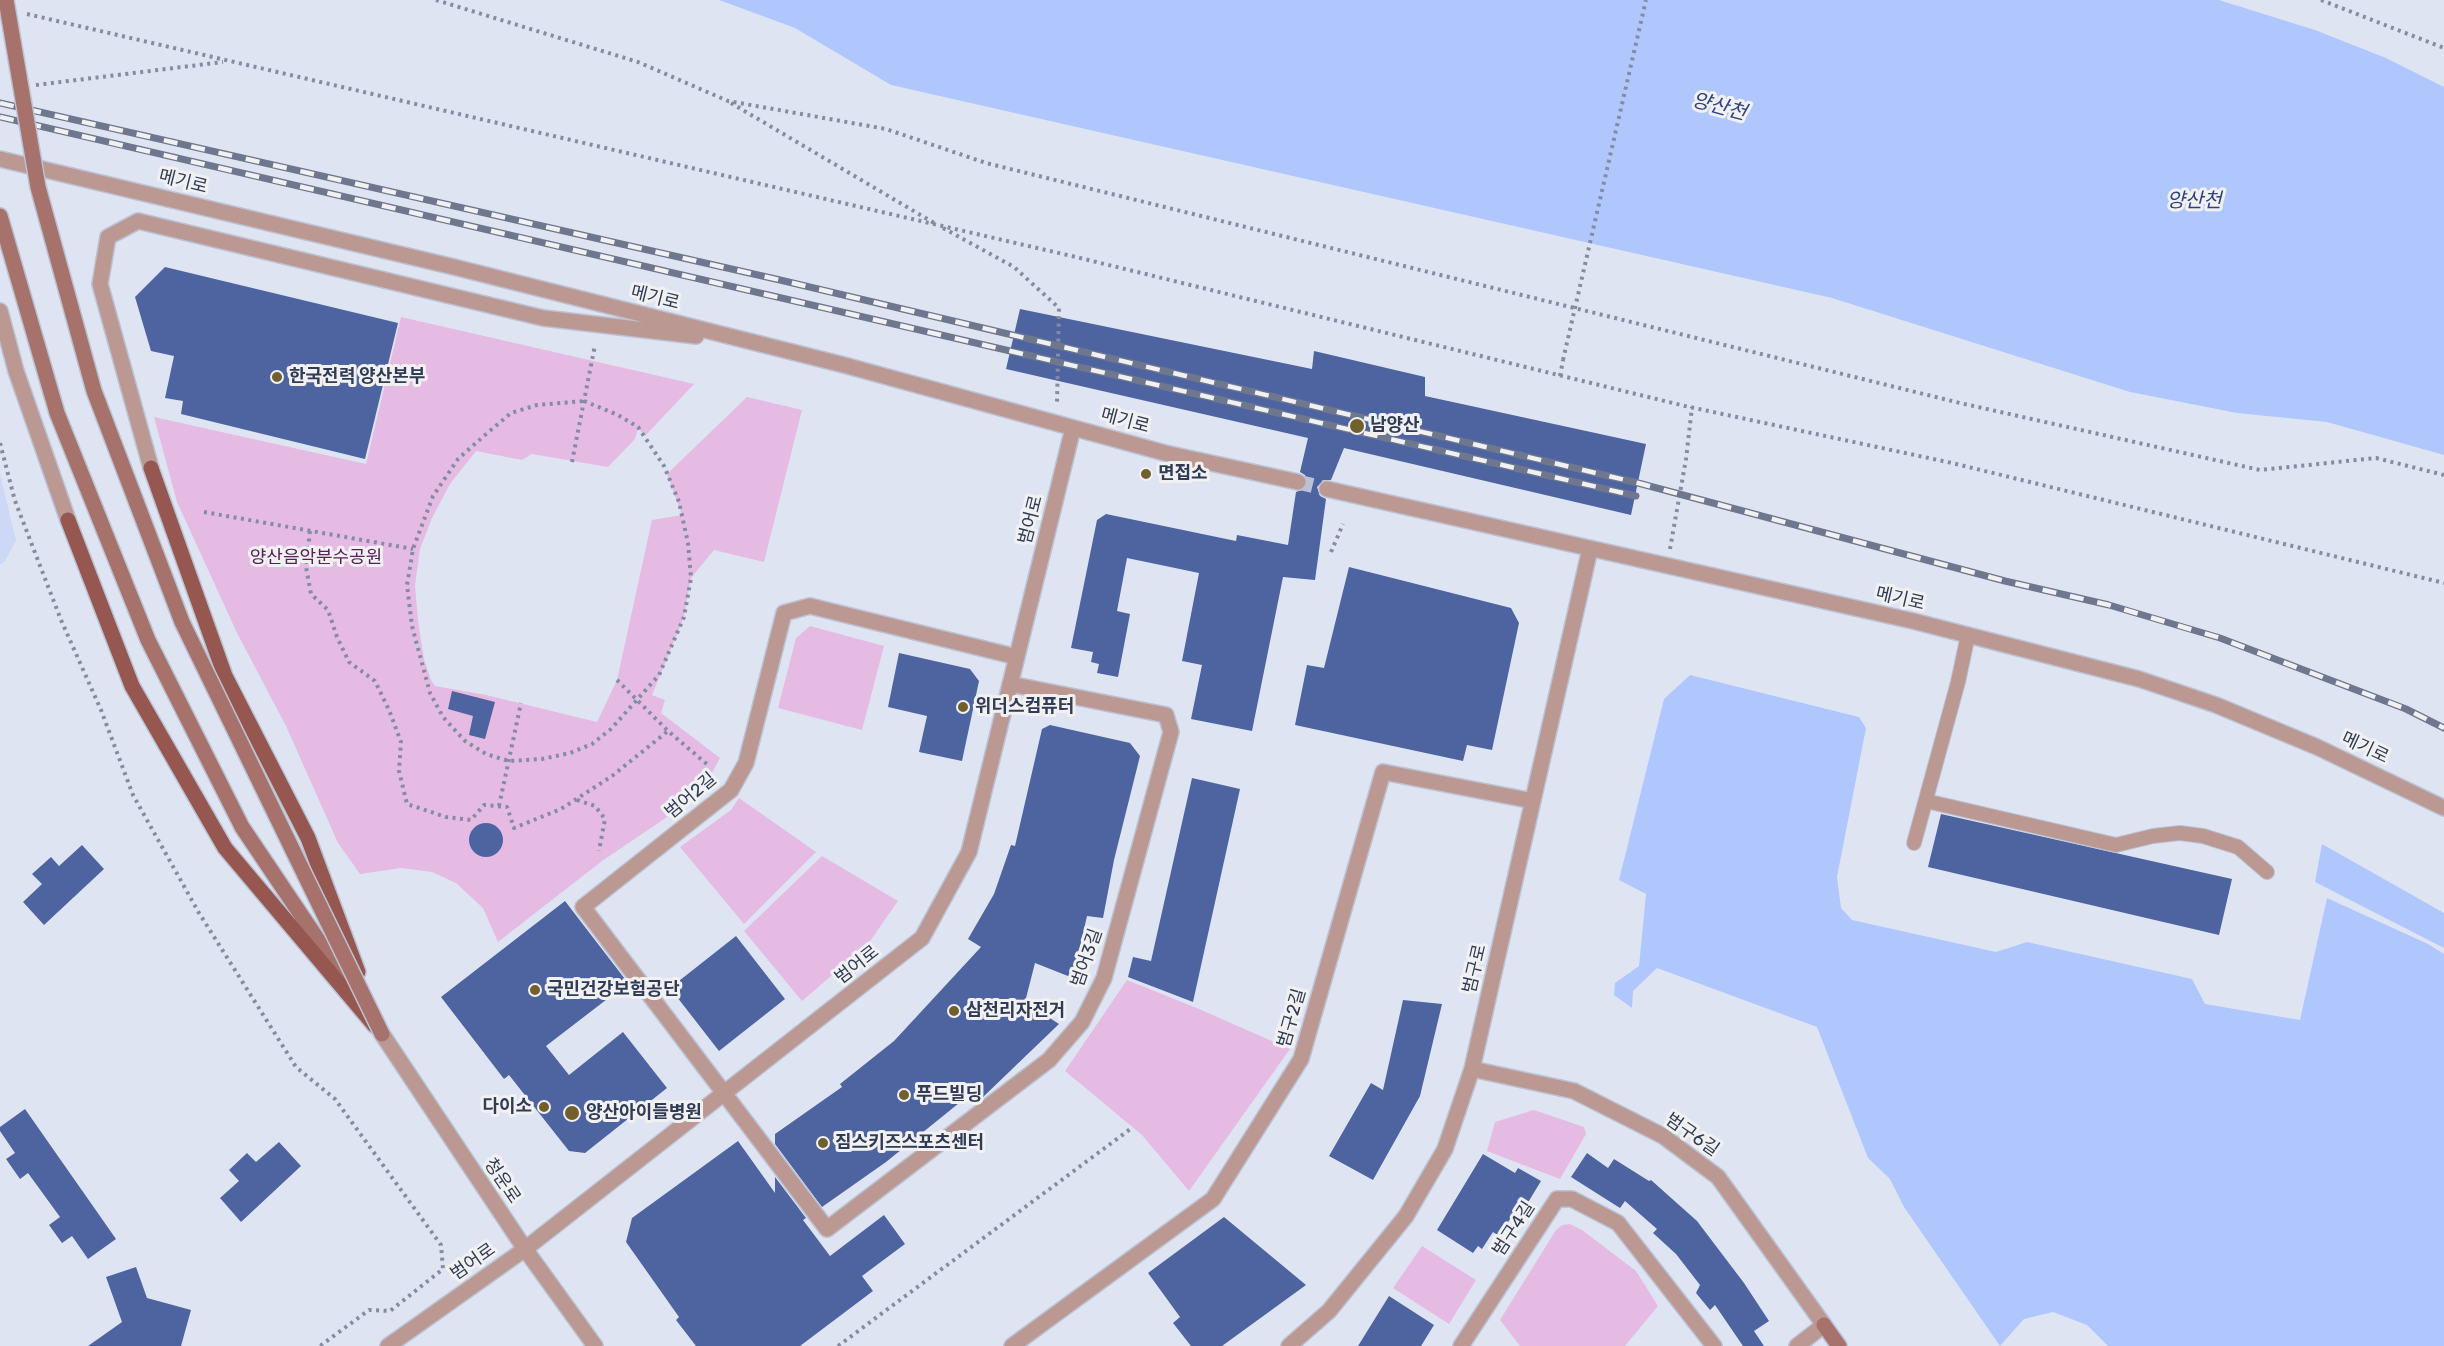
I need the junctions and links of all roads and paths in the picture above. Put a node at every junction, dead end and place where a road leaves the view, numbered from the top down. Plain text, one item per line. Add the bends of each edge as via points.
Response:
1 (6, 0) edge
2 (436, 0) edge
3 (1646, 0) edge
4 (2321, 0) edge
5 (23, 13) dead end
6 (2444, 48) edge
7 (225, 61) junction
8 (36, 85) dead end
9 (728, 101) junction
10 (0, 159) edge
11 (0, 216) edge
12 (939, 226) junction
13 (0, 311) edge
14 (759, 344) junction
15 (595, 345) dead end
16 (1560, 376) junction
17 (584, 401) junction
18 (1692, 408) junction
19 (1057, 423) junction
20 (1073, 428) junction
21 (0, 443) edge
22 (572, 462) dead end
23 (151, 468) joint
24 (2444, 475) edge
25 (1298, 482) tunnel mouth
26 (1327, 489) tunnel mouth
27 (204, 512) dead end
28 (68, 520) joint
29 (1343, 524) dead end
30 (310, 531) junction
31 (413, 549) junction
32 (1590, 549) junction
33 (1331, 552) dead end
34 (1667, 566) junction
35 (2444, 583) edge
36 (1968, 635) junction
37 (1017, 657) junction
38 (617, 680) dead end
39 (1010, 684) junction
40 (638, 700) junction
41 (521, 703) dead end
42 (668, 731) junction
43 (509, 761) junction
44 (709, 766) dead end
45 (576, 800) junction
46 (1533, 801) junction
47 (1926, 801) junction
48 (500, 806) junction
49 (2444, 808) edge
50 (1914, 843) dead end
51 (599, 851) dead end
52 (2267, 872) dead end
53 (382, 1034) junction
54 (1472, 1069) junction
55 (725, 1093) junction
56 (1133, 1127) dead end
57 (525, 1249) junction
58 (1824, 1325) junction
59 (320, 1346) edge
60 (388, 1346) edge
61 (595, 1346) edge
62 (838, 1346) edge
63 (1012, 1346) edge
64 (1289, 1346) edge
65 (1461, 1346) edge
66 (1714, 1346) edge
67 (1797, 1346) edge
68 (1839, 1346) edge

1 - 53 main road, bridge via 38,187 94,391 182,622
2 - 9 path via 638,62
3 - 16 path, bridge
4 - 6 path
5 - 7 path
7 - 8 path
7 - 12 path
9 - 12 path
9 - 24 path via 886,129 986,163 1355,255 1960,403 2260,470 2376,458
10 - 14 street, 메기로
11 - 53 main road, bridge via 57,414 148,640 242,827
12 - 16 path
12 - 19 path via 1014,267 1059,308
13 - 28 street via 16,371
14 - 19 street, 메기로
14 - 23 street via 543,318 138,221 108,237 100,284
15 - 17 path
16 - 18 path
17 - 22 path
17 - 31 path via 537,405 511,413 485,435 459,459 433,496
17 - 40 path via 638,427 664,466 679,502 688,543 691,578 684,616 659,675
18 - 34 path
18 - 35 path via 1952,464
19 - 20 street, 메기로
20 - 25 street, 메기로
20 - 37 street, 범어로
21 - 59 path via 15,501 133,795 199,913 296,1067 335,1099 441,1245 443,1269 390,1311 369,1310
23 - 53 main road via 225,675 308,838
26 - 32 street, 메기로
27 - 30 path
28 - 53 main road via 132,686 225,848
29 - 33 path
30 - 31 path
30 - 48 path via 306,567 311,594 328,610 349,662 375,681 389,710 401,742 399,771 407,804 446,817 471,820 484,805
31 - 43 path via 407,585 412,626 430,693 443,717 465,741
32 - 34 street, 메기로
32 - 46 street, 범구로
34 - 36 street, 메기로
36 - 47 lane
36 - 49 street, 메기로 via 2139,679 2216,705 2317,747
37 - 39 street, 범어로
37 - 55 street, 범어2길 via 810,606 784,613 746,763 731,790 583,907
38 - 40 path
39 - 55 street, 범어로 via 969,852 922,938
39 - 55 street, 범어3길 via 1166,715 1171,732 1104,978 1082,1022 1049,1060 826,1229
40 - 42 path
40 - 43 path via 592,744 542,759
41 - 43 path
42 - 44 path
42 - 45 path
43 - 48 path
45 - 48 path via 514,828 507,807
45 - 51 path via 596,806 605,819
46 - 54 street, 범구로
46 - 63 street, 범구2길 via 1383,772 1301,1059 1219,1189 1212,1199
47 - 50 lane
47 - 52 lane via 2116,845 2180,833 2203,836 2238,847
53 - 57 street, 청운로
54 - 58 street, 범구6길 via 1574,1091 1663,1136 1718,1178
54 - 64 street, 범구로 via 1445,1149 1406,1216 1329,1311
55 - 57 street, 범어로
56 - 62 path
57 - 60 street, 범어로
57 - 61 street, 청운로
58 - 67 street
58 - 68 main road
65 - 66 street, 범구4길 via 1557,1199 1572,1199 1618,1223

